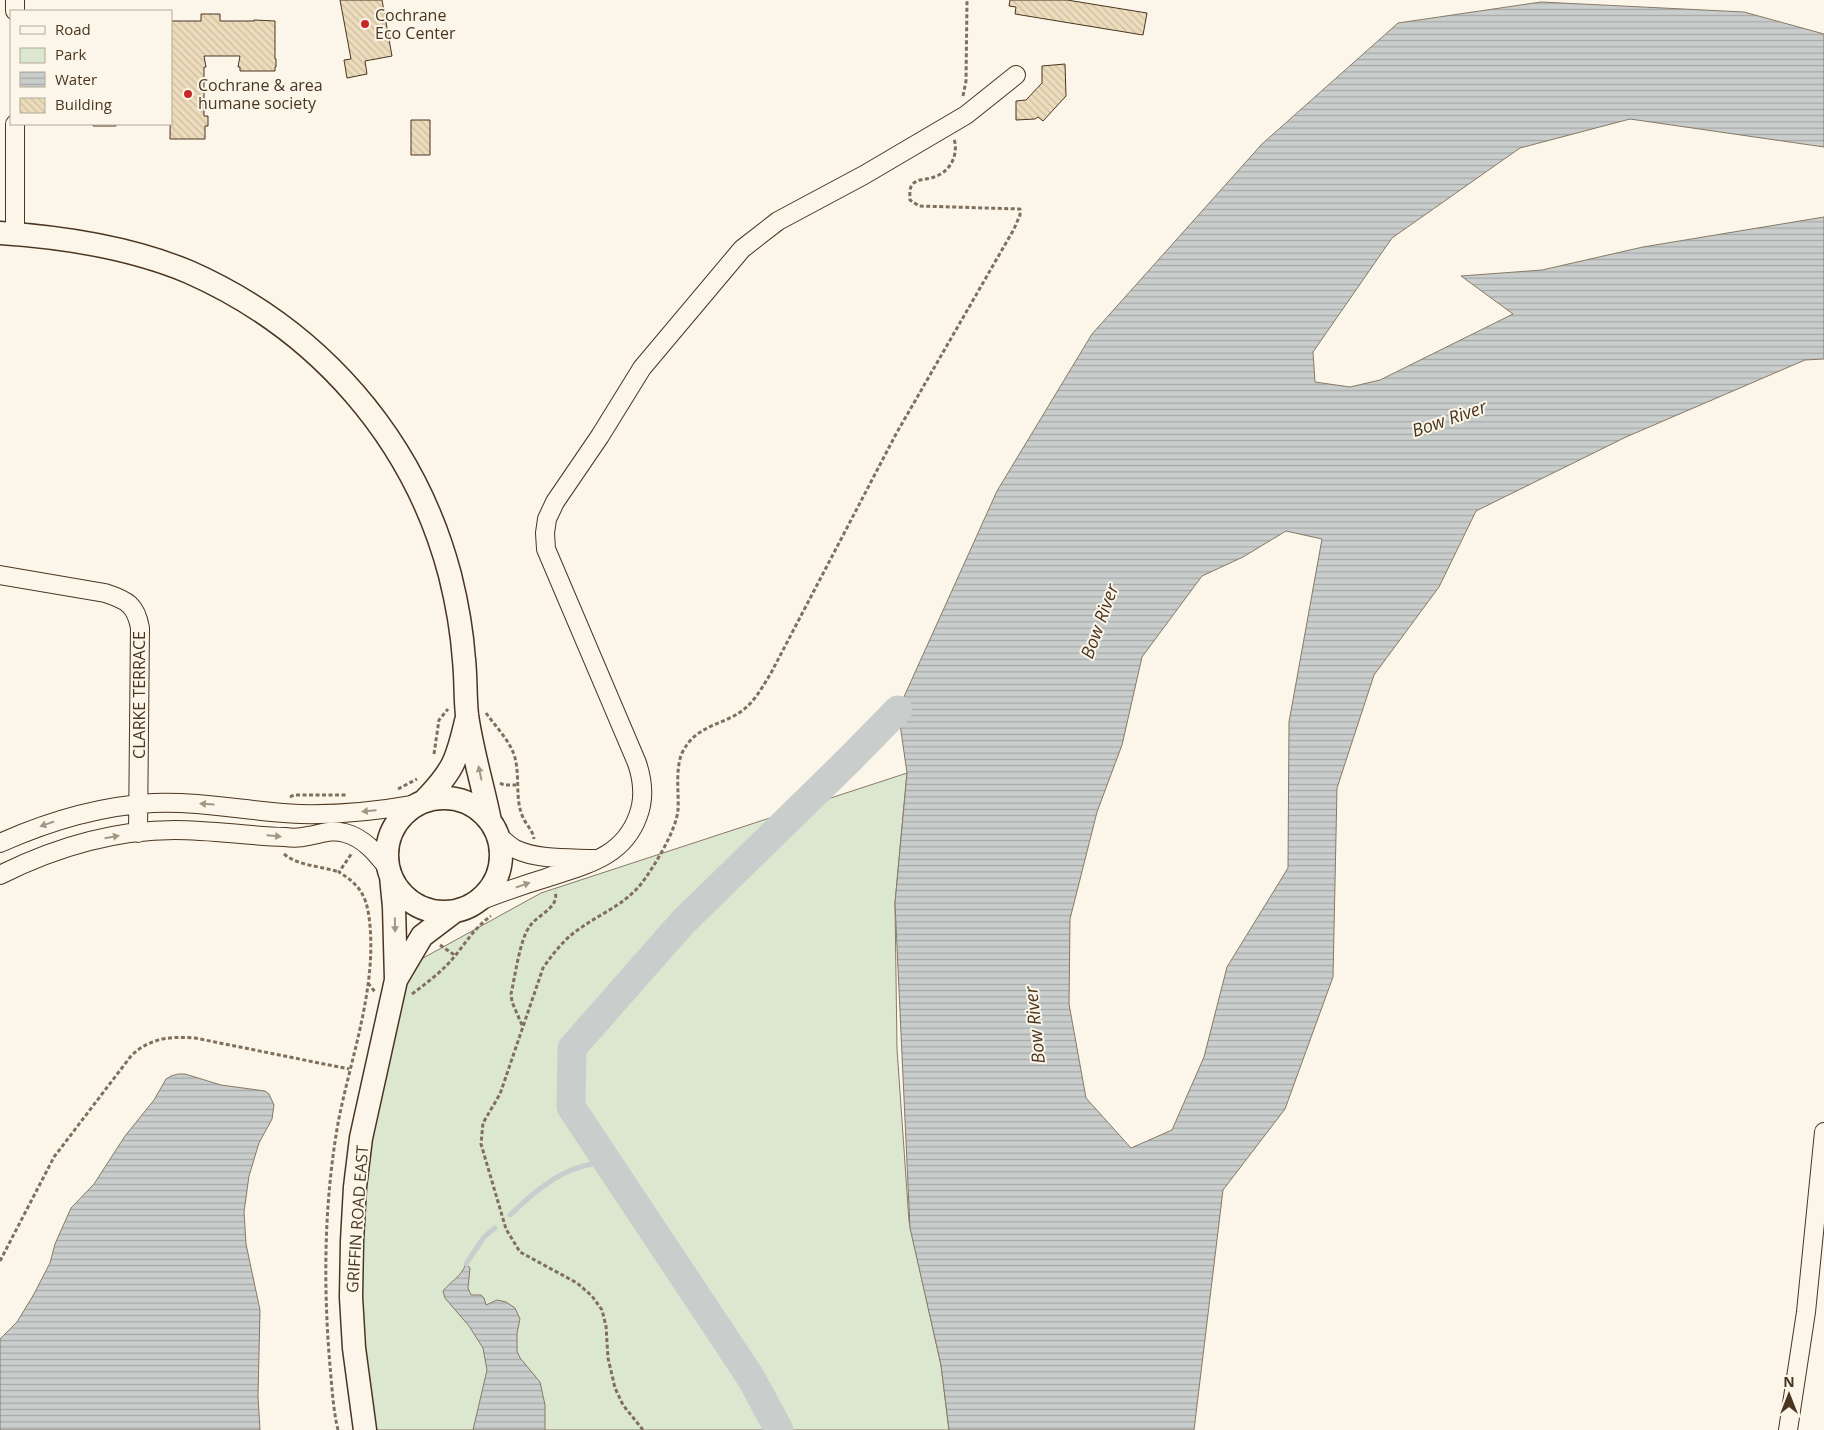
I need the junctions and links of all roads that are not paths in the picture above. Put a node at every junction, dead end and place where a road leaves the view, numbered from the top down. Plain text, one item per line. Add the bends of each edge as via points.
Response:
1 (1016, 75) dead end
2 (15, 125) edge
3 (8, 233) edge
4 (0, 576) edge
5 (476, 713) junction
6 (421, 802) junction
7 (138, 805) junction
8 (495, 829) junction
9 (138, 833) junction
10 (0, 843) edge
11 (597, 860) junction
12 (390, 872) junction
13 (0, 875) edge
14 (484, 908) junction
15 (455, 911) junction
16 (396, 980) junction
17 (1824, 1132) edge
18 (365, 1430) edge
19 (1788, 1430) edge

1 - 11 street via 966,115 778,221 742,248 642,368 555,502 547,518 546,549 638,763 643,785 634,827 612,852
2 - 3 street
3 - 5 main road via 107,248 188,272 280,324 324,361 361,399 390,441 435,529 452,583
4 - 7 street, CLARKE TERRACE via 105,593 134,608 140,628
5 - 6 main road via 452,768 440,785
8 -> 5 main road
6 -> 7 street via 370,811 320,814 205,804
6 - 8 main road via 443,797 461,800 477,808
6 - 12 main road via 402,816 391,831 387,850
7 - 9 street, CLARKE TERRACE
7 -> 10 street via 71,816
8 - 11 street via 514,848 528,853
8 - 14 main road via 502,854 499,873
9 -> 12 street via 173,830 295,837 338,831 368,845
13 -> 9 street via 67,847
14 -> 11 street
12 - 15 main road via 401,893 417,905 436,911
12 -> 16 main road, GRIFFIN ROAD EAST
14 - 15 main road via 467,907
15 - 16 main road, GRIFFIN ROAD EAST via 422,936
16 - 18 main road, GRIFFIN ROAD EAST via 361,1138 355,1187 351,1297
17 - 19 street via 1806,1312

